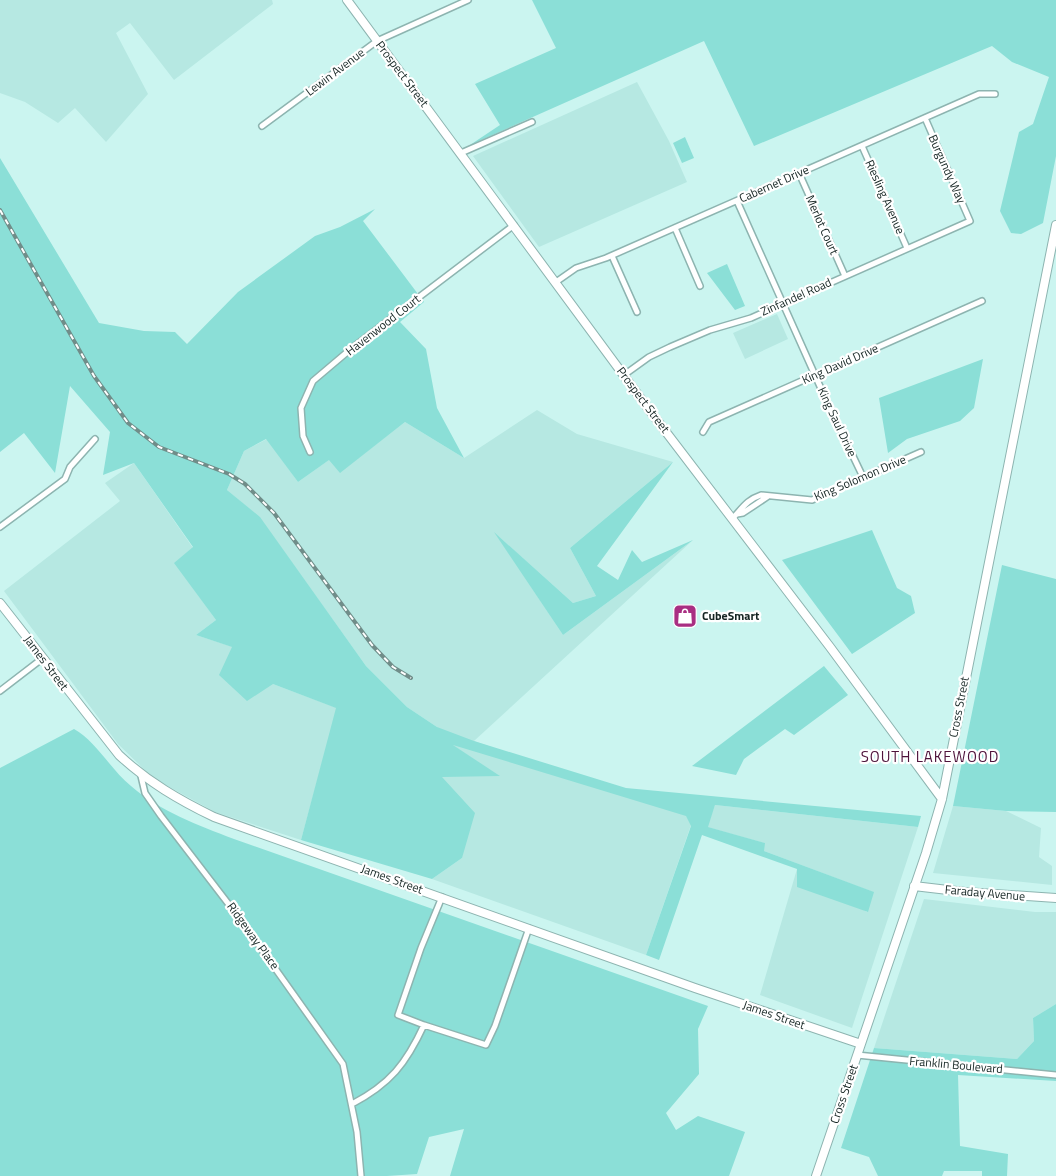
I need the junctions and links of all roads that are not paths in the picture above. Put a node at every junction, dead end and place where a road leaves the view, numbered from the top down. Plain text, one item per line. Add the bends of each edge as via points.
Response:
1 (347, 0) edge
2 (468, 0) edge
3 (377, 40) junction
4 (995, 94) dead end
5 (925, 118) junction
6 (532, 122) dead end
7 (262, 126) dead end
8 (862, 146) junction
9 (460, 153) junction
10 (800, 173) junction
11 (737, 201) junction
12 (970, 221) joint
13 (514, 225) junction
14 (1056, 226) edge
15 (675, 228) junction
16 (907, 248) junction
17 (612, 256) junction
18 (845, 276) junction
19 (556, 282) junction
20 (700, 286) dead end
21 (982, 302) dead end
22 (783, 304) junction
23 (637, 312) dead end
24 (624, 375) junction
25 (814, 375) junction
26 (703, 432) dead end
27 (95, 439) dead end
28 (310, 452) dead end
29 (921, 452) dead end
30 (863, 477) junction
31 (734, 516) junction
32 (0, 527) edge
33 (0, 603) edge
34 (43, 658) junction
35 (0, 691) edge
36 (141, 776) junction
37 (942, 799) junction
38 (914, 886) junction
39 (442, 897) junction
40 (1056, 898) edge
41 (528, 928) junction
42 (424, 1025) junction
43 (861, 1044) junction
44 (857, 1055) junction
45 (1056, 1075) edge
46 (352, 1104) junction
47 (361, 1176) edge
48 (816, 1176) edge

1 - 3 street, Prospect Street
2 - 3 street, Lewin Avenue
3 - 7 street, Lewin Avenue
3 - 9 street, Prospect Street
4 - 5 street, Cabernet Drive via 979,94
5 - 8 street, Cabernet Drive
5 - 12 street, Burgundy Way
6 - 9 street
8 - 10 street, Cabernet Drive
8 - 16 street, Riesling Avenue
9 - 13 street, Prospect Street
10 - 11 street, Cabernet Drive
10 - 18 street, Merlot Court
11 - 15 street, Cabernet Drive
11 - 22 street, King Saul Drive
12 - 16 street, Zinfandel Road
13 - 19 street, Prospect Street
13 - 28 street, Havenwood Court via 313,381 301,408 303,436
14 - 37 street, Cross Street
15 - 17 street, Cabernet Drive
15 - 20 street
16 - 18 street, Zinfandel Road
17 - 19 street, Cabernet Drive via 576,268
17 - 23 street
18 - 22 street, Zinfandel Road
19 - 24 street, Prospect Street
21 - 25 street, King David Drive
22 - 24 street, Zinfandel Road via 670,347
22 - 25 street, King Saul Drive
24 - 31 street, Prospect Street
25 - 26 street, King David Drive via 709,422
25 - 30 street, King Saul Drive
27 - 32 street via 70,467 65,479
29 - 30 street, King Solomon Drive
30 - 31 street, King Solomon Drive via 812,500 754,498
31 - 37 street, Prospect Street
33 - 34 street, James Street
34 - 35 street
34 - 36 street, James Street via 119,755
36 - 39 street, James Street via 214,818
36 - 46 street, Ridgeway Place via 145,793 161,816 240,919 337,1055 347,1078
37 - 38 street, Cross Street
38 - 40 street, Faraday Avenue
38 - 43 street, Cross Street
39 - 41 street, James Street
39 - 42 street via 398,1014
41 - 42 street via 486,1045
41 - 43 street, James Street
42 - 46 street via 384,1086
43 - 44 street, Cross Street
44 - 45 street, Franklin Boulevard
44 - 48 street, Cross Street
46 - 47 street, Ridgeway Place

